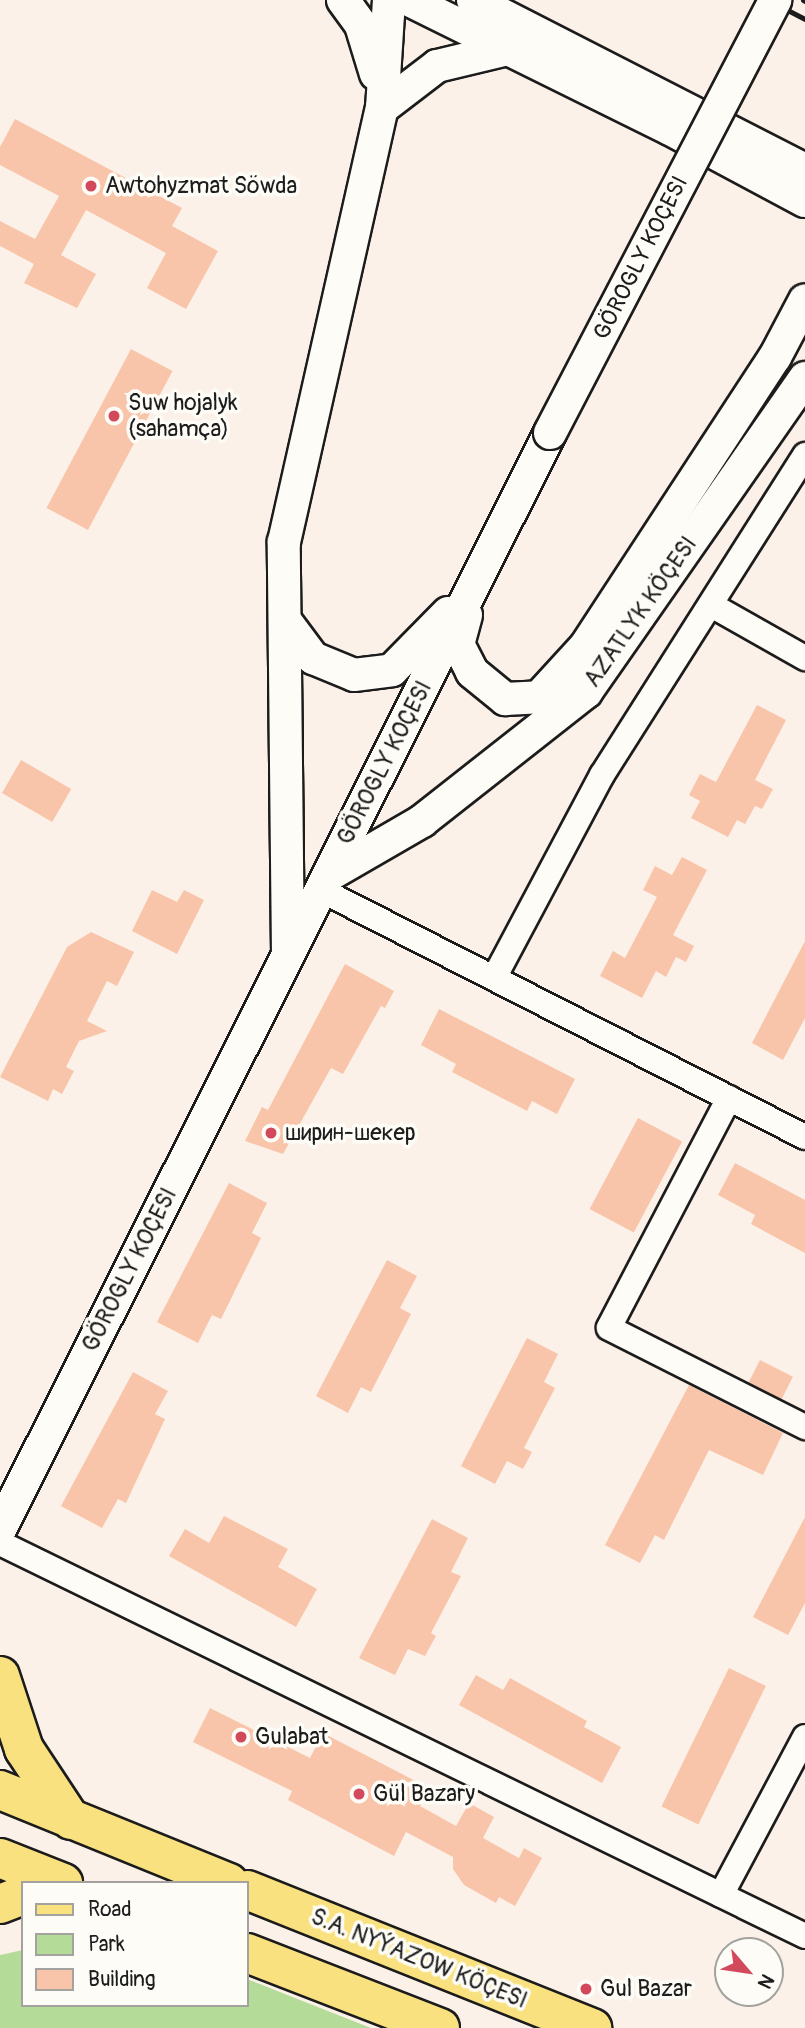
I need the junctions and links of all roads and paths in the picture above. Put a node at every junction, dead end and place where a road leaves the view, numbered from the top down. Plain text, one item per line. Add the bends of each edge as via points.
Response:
1 (343, 0) edge
2 (389, 0) edge
3 (409, 0) edge
4 (474, 0) edge
5 (775, 0) edge
6 (508, 49) junction
7 (382, 108) junction
8 (805, 170) edge
9 (805, 201) edge
10 (805, 300) edge
11 (805, 378) edge
12 (805, 455) edge
13 (477, 580) junction
14 (713, 606) junction
15 (287, 623) junction
16 (805, 658) edge
17 (325, 882) junction
18 (288, 955) junction
19 (494, 978) junction
20 (729, 1098) junction
21 (805, 1137) edge
22 (805, 1427) edge
23 (0, 1529) edge
24 (0, 1544) edge
25 (0, 1676) edge
26 (805, 1737) edge
27 (0, 1790) edge
28 (71, 1820) junction
29 (0, 1858) edge
30 (56, 1881) edge
31 (224, 1881) edge
32 (248, 1890) edge
33 (721, 1895) junction
34 (21, 1896) edge
35 (0, 1904) edge
36 (805, 1936) edge
37 (248, 1954) edge
38 (440, 2028) edge
39 (592, 2028) edge

1 - 7 street via 361,25
2 - 7 street
3 - 6 street
4 - 8 street
5 - 13 street, GÖROGLY KOÇESI, bridge
6 - 7 street via 437,65
6 - 9 street
7 - 15 street via 284,542
10 - 13 street via 775,356 585,647 539,697 505,699 472,672 458,644
11 - 17 street, AZATLYK KÖÇESI via 586,691 422,821
12 - 14 street
13 - 15 street via 392,670 354,675 313,658
13 - 17 street, GÖROGLY KOÇESI
14 - 16 street
14 - 19 street via 602,775
15 - 18 street
17 - 18 street, GÖROGLY KOÇESI
17 - 19 street
18 - 23 street, GÖROGLY KOÇESI
19 - 20 street
20 - 21 street
20 - 22 street via 608,1328
24 - 33 street
25 - 28 main road via 24,1749
26 - 33 street
27 - 28 main road
28 - 31 main road
29 - 30 main road
32 - 39 main road, S.A. NYÝAZOW KÖÇESI
33 - 36 street
34 - 35 main road
37 - 38 main road

